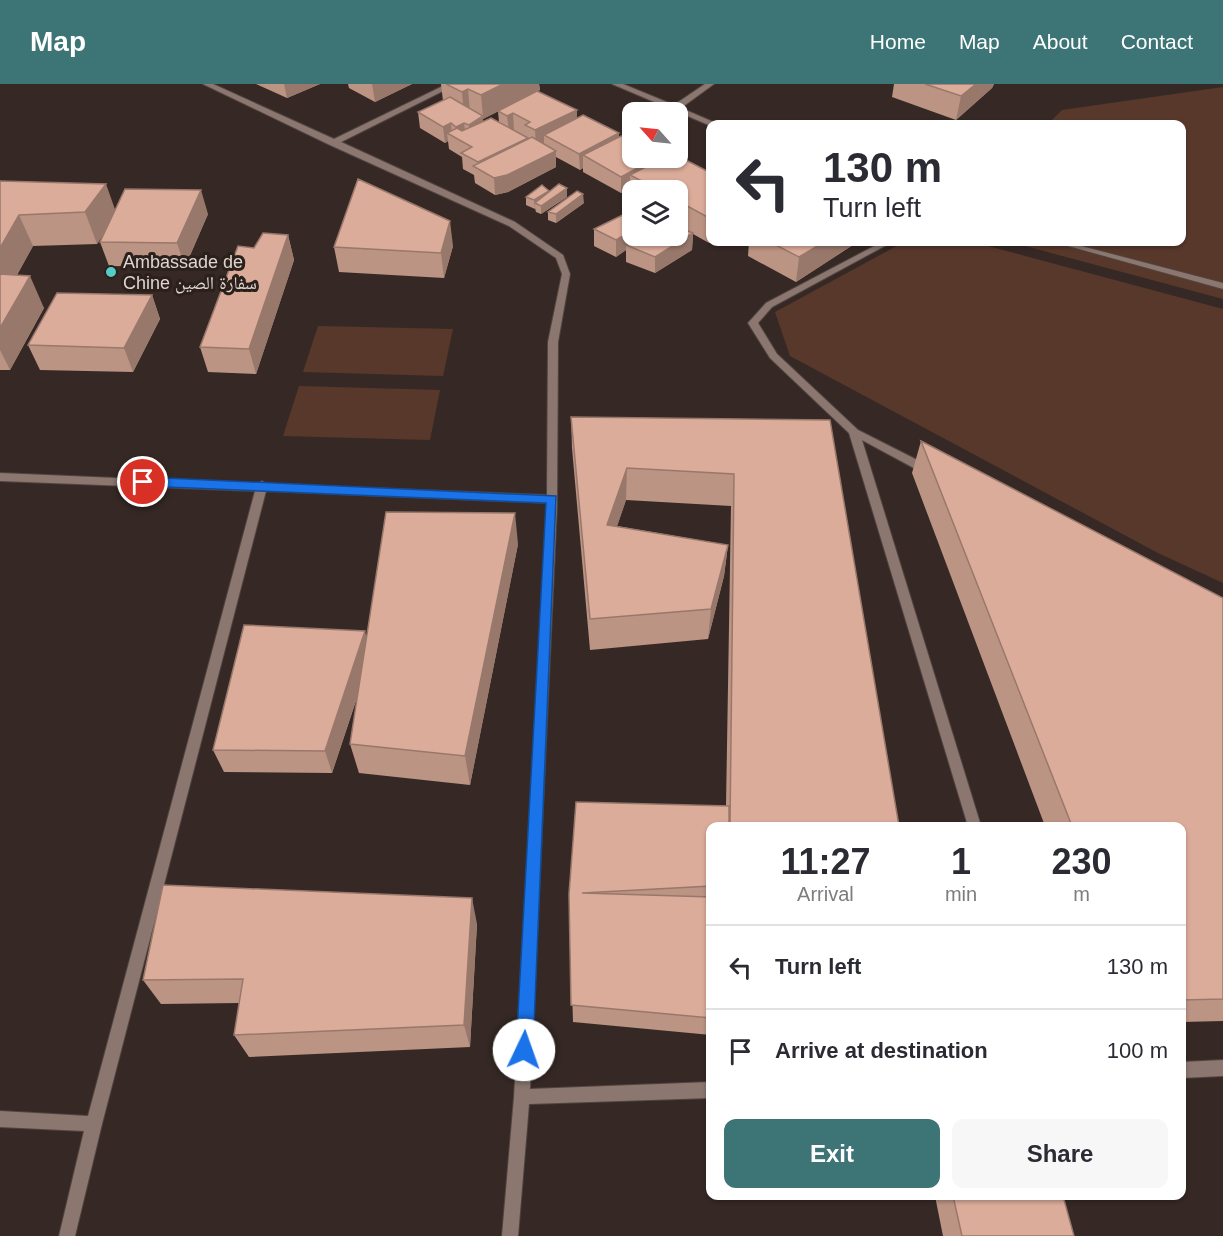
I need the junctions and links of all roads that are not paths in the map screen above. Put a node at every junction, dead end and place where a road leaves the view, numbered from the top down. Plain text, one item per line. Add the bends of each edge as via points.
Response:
1 (207, 84) edge
2 (453, 84) edge
3 (616, 84) edge
4 (710, 84) edge
5 (660, 102) edge
6 (684, 102) edge
7 (688, 113) edge
8 (706, 121) edge
9 (333, 143) junction
10 (880, 246) edge
11 (1073, 246) edge
12 (1223, 286) edge
13 (854, 432) junction
14 (939, 476) edge
15 (0, 477) edge
16 (262, 485) junction
17 (552, 499) junction
18 (974, 822) edge
19 (1223, 1068) edge
20 (1186, 1070) edge
21 (706, 1090) edge
22 (522, 1097) junction
23 (0, 1119) edge
24 (94, 1124) junction
25 (67, 1236) edge
26 (510, 1236) edge

1 - 9 street
2 - 9 street
3 - 5 street
4 - 6 street
7 - 8 street
9 - 17 street via 512,224 560,257 566,274 554,342
10 - 13 street via 769,305 753,323 773,356
11 - 12 street
13 - 14 street
13 - 18 street
15 - 16 street
16 - 17 street
16 - 24 street
17 - 22 street
19 - 20 street
21 - 22 street
22 - 26 street
23 - 24 street
24 - 25 street

